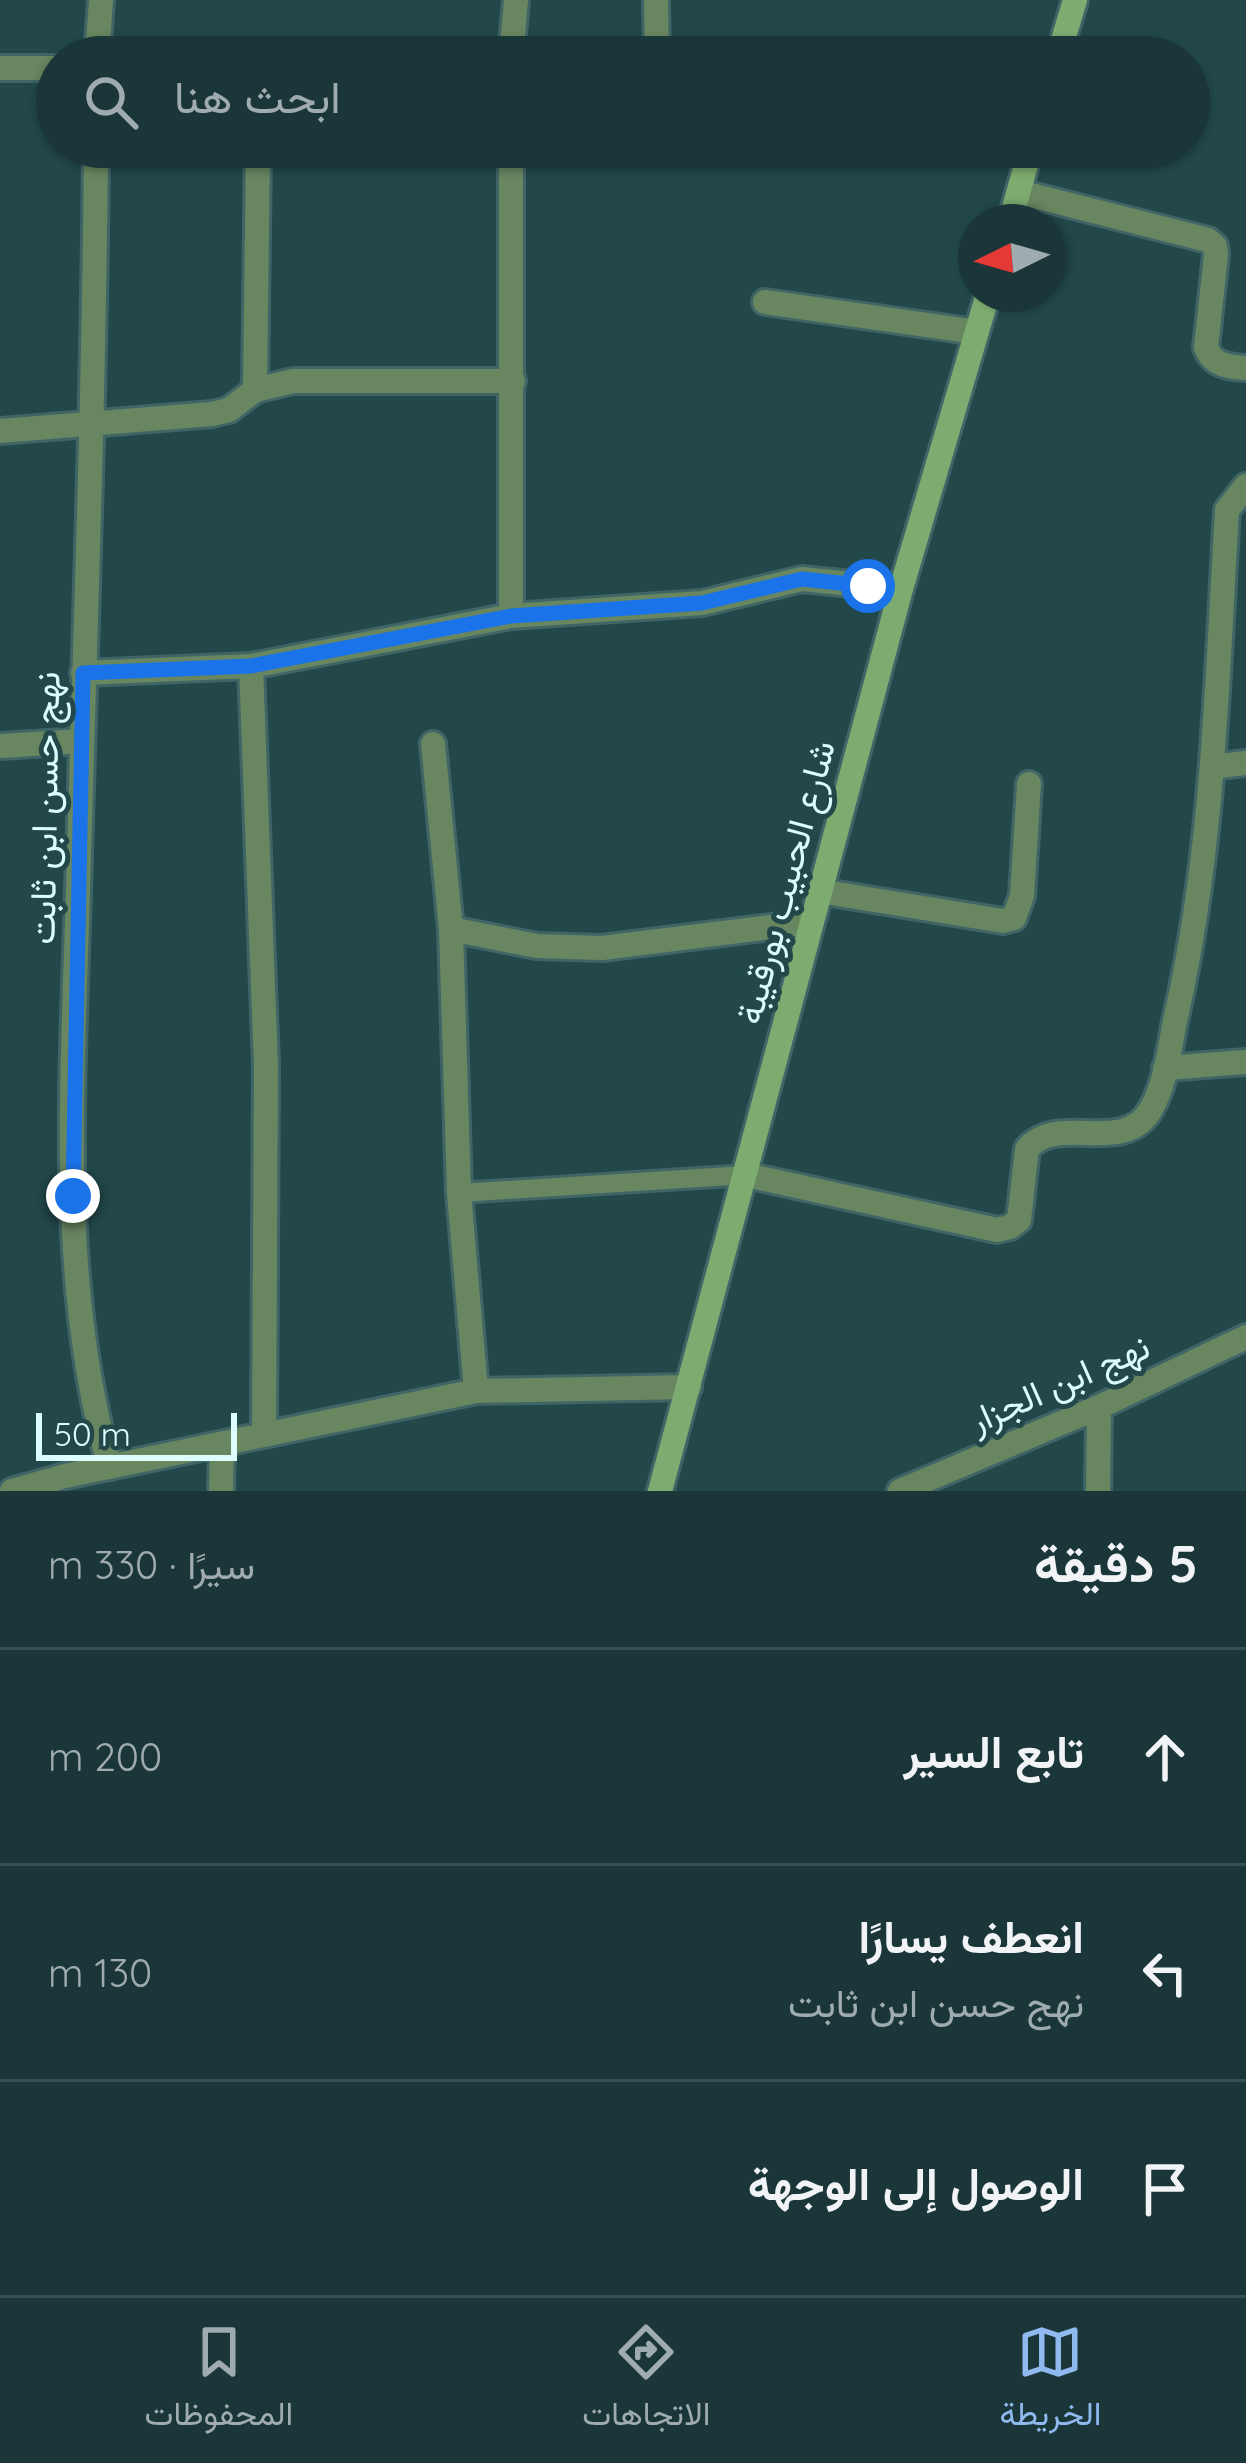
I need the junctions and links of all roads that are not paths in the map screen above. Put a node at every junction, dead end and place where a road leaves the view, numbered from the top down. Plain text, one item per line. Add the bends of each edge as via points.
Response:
1 (101, 0) edge
2 (516, 0) edge
3 (656, 0) edge
4 (1075, 0) edge
5 (98, 36) edge
6 (513, 36) edge
7 (657, 36) edge
8 (1064, 36) edge
9 (0, 68) edge
10 (36, 68) edge
11 (96, 168) edge
12 (258, 168) edge
13 (511, 168) edge
14 (1025, 168) edge
15 (1019, 192) junction
16 (1015, 204) edge
17 (765, 302) dead end
18 (982, 312) edge
19 (976, 332) junction
20 (1246, 368) edge
21 (513, 381) junction
22 (255, 390) junction
23 (94, 423) junction
24 (0, 430) edge
25 (1246, 486) edge
26 (901, 589) junction
27 (511, 616) junction
28 (251, 666) junction
29 (83, 673) junction
30 (82, 740) junction
31 (433, 744) dead end
32 (0, 746) edge
33 (1246, 763) edge
34 (1212, 766) junction
35 (1029, 784) dead end
36 (819, 891) junction
37 (811, 922) junction
38 (451, 929) junction
39 (1246, 1062) edge
40 (1165, 1068) junction
41 (746, 1175) junction
42 (459, 1193) junction
43 (1246, 1337) edge
44 (689, 1387) junction
45 (476, 1391) junction
46 (1099, 1407) junction
47 (264, 1436) junction
48 (222, 1444) junction
49 (110, 1468) junction
50 (12, 1491) edge
51 (221, 1491) edge
52 (660, 1491) edge
53 (900, 1491) edge
54 (1098, 1491) edge

1 - 5 street
2 - 6 street
3 - 7 street
4 - 8 main road
9 - 10 street
11 - 23 street, نهج حسن ابن ثابت
12 - 22 street
13 - 21 street
14 - 15 main road
15 - 16 main road
15 - 20 street via 1208,240 1216,255 1206,347 1217,362
17 - 19 street
18 - 19 main road, شارع الحبيب بورقيبة
19 - 26 main road, شارع الحبيب بورقيبة
21 - 22 street via 293,381
21 - 27 street
22 - 23 street via 212,415
23 - 24 street
23 - 29 street, نهج حسن ابن ثابت
25 - 34 street via 1227,510
26 - 27 street via 802,579 702,603
26 - 36 main road, شارع الحبيب بورقيبة
27 - 28 street
28 - 29 street
28 - 47 street via 266,1066
29 - 30 street, نهج حسن ابن ثابت
30 - 32 street
30 - 49 street, نهج حسن ابن ثابت via 73,1196 85,1346
31 - 38 street
33 - 34 street
34 - 40 street via 1200,902
35 - 36 street via 1014,918
36 - 37 main road, شارع الحبيب بورقيبة
37 - 38 street via 602,948 537,946
37 - 41 main road, شارع الحبيب بورقيبة
38 - 42 street
39 - 40 street
40 - 41 street via 1138,1124 1034,1141 1019,1220 1010,1227 985,1229
41 - 42 street
41 - 44 main road, شارع الحبيب بورقيبة
42 - 45 street
43 - 46 street, نهج ابن الجزار
44 - 45 street
44 - 52 main road, شارع الحبيب بورقيبة
45 - 47 street
46 - 53 street, نهج ابن الجزار
46 - 54 street
47 - 48 street
48 - 49 street
48 - 51 street
49 - 50 street

